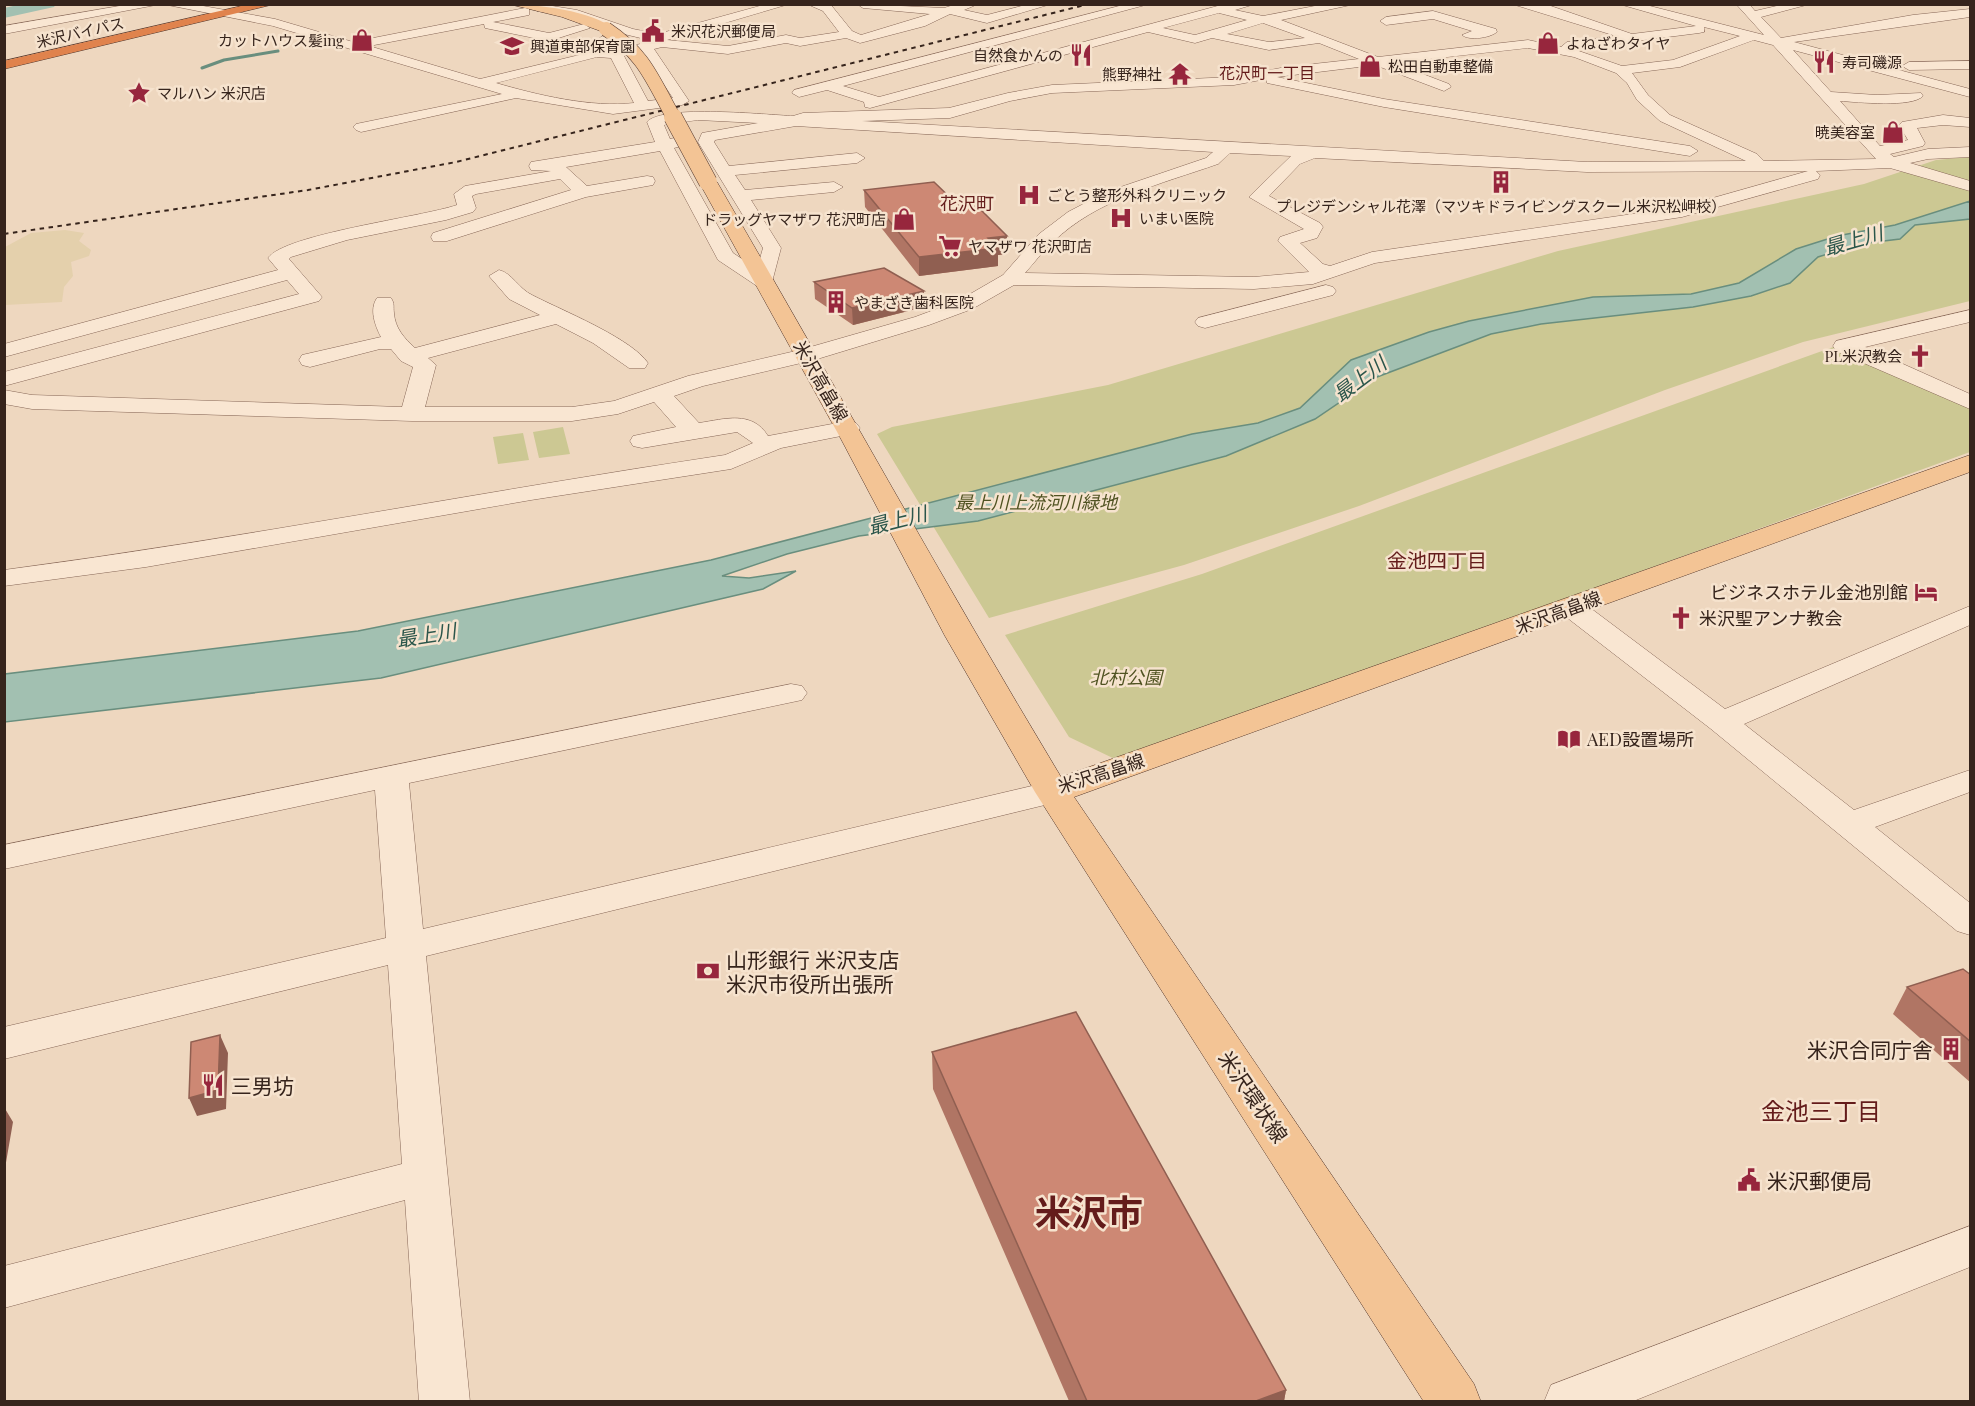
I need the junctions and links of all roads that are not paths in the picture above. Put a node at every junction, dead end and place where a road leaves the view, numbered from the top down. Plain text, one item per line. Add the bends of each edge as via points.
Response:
1 (155, 4) edge
2 (169, 4) edge
3 (269, 4) edge
4 (584, 4) edge
5 (783, 4) edge
6 (813, 4) edge
7 (863, 4) edge
8 (909, 4) edge
9 (972, 4) edge
10 (1045, 4) edge
11 (1143, 4) edge
12 (1189, 4) edge
13 (1249, 4) edge
14 (1518, 4) edge
15 (1560, 4) edge
16 (1625, 4) edge
17 (1742, 4) edge
18 (1804, 4) edge
19 (1902, 6) edge
20 (521, 7) edge
21 (1345, 7) edge
22 (1540, 7) junction
23 (541, 8) junction
24 (895, 8) junction
25 (560, 9) junction
26 (1215, 10) junction
27 (948, 11) junction
28 (1971, 13) edge
29 (227, 15) junction
30 (1668, 15) junction
31 (1753, 16) junction
32 (1938, 16) junction
33 (1264, 19) junction
34 (476, 22) junction
35 (1596, 25) junction
36 (1715, 27) junction
37 (584, 28) junction
38 (1146, 28) junction
39 (4, 30) edge
40 (348, 30) dead end
41 (1420, 32) dead end
42 (1512, 33) dead end
43 (847, 34) junction
44 (1211, 34) junction
45 (319, 36) junction
46 (1753, 36) junction
47 (1635, 38) junction
48 (1320, 39) junction
49 (1775, 40) junction
50 (1000, 41) junction
51 (655, 43) junction
52 (1528, 44) junction
53 (351, 46) junction
54 (1472, 48) junction
55 (1555, 48) junction
56 (416, 49) dead end
57 (372, 53) junction
58 (1052, 53) junction
59 (616, 54) junction
60 (1371, 60) junction
61 (4, 65) edge
62 (1971, 65) edge
63 (1887, 69) junction
64 (1621, 70) junction
65 (1255, 77) junction
66 (1971, 78) edge
67 (1926, 80) junction
68 (477, 84) junction
69 (827, 86) junction
70 (1444, 87) dead end
71 (799, 93) dead end
72 (1971, 93) edge
73 (520, 95) junction
74 (1826, 96) junction
75 (1916, 96) dead end
76 (877, 101) junction
77 (643, 106) junction
78 (698, 115) junction
79 (864, 115) junction
80 (797, 121) junction
81 (1971, 122) edge
82 (1114, 125) dead end
83 (361, 127) dead end
84 (708, 136) junction
85 (1034, 136) junction
86 (664, 144) junction
87 (1227, 147) junction
88 (1875, 150) junction
89 (1971, 152) edge
90 (1313, 153) junction
91 (846, 156) dead end
92 (1756, 161) junction
93 (1891, 163) junction
94 (1777, 166) junction
95 (1822, 166) junction
96 (557, 169) junction
97 (464, 174) dead end
98 (716, 176) junction
99 (647, 181) dead end
100 (1971, 186) edge
101 (834, 187) dead end
102 (583, 192) junction
103 (739, 196) junction
104 (435, 238) dead end
105 (291, 273) junction
106 (1320, 275) junction
107 (499, 276) dead end
108 (1010, 279) junction
109 (764, 282) junction
110 (384, 302) dead end
111 (1971, 316) edge
112 (558, 317) junction
113 (1205, 322) dead end
114 (402, 349) junction
115 (4, 351) edge
116 (806, 355) junction
117 (310, 360) dead end
118 (637, 363) dead end
119 (4, 379) edge
120 (660, 395) junction
121 (4, 397) edge
122 (1971, 402) edge
123 (412, 414) junction
124 (693, 431) junction
125 (851, 433) junction
126 (756, 436) dead end
127 (642, 441) dead end
128 (1971, 463) edge
129 (4, 578) edge
130 (1571, 608) junction
131 (1971, 615) edge
132 (791, 693) dead end
133 (1722, 722) junction
134 (391, 775) junction
135 (1971, 780) edge
136 (1053, 792) junction
137 (1848, 825) junction
138 (4, 857) edge
139 (1971, 922) edge
140 (404, 947) junction
141 (4, 1043) edge
142 (423, 1177) junction
143 (1971, 1246) edge
144 (4, 1287) edge
145 (445, 1401) edge
146 (1455, 1401) edge
147 (1569, 1401) edge

1 - 39 street
2 - 29 street
3 - 29 highway, 米沢バイパス
4 - 25 street
5 - 51 street
6 - 43 street via 827,8
7 - 24 street
8 - 24 street
9 - 27 street
10 - 27 street via 987,19
11 - 50 street
12 - 26 street
13 - 26 street
14 - 22 street
15 - 22 street
16 - 30 street
17 - 31 street
18 - 31 street
19 - 32 street
20 - 23 main road, 米沢高畠線
20 - 34 street
20 - 37 street
21 - 33 street
22 - 35 street
23 - 25 street
23 - 98 main road, 米沢高畠線, bridge via 606,29 626,42 640,56
24 - 27 street
25 - 51 street via 593,16
26 - 33 street
26 - 38 street
27 - 43 street via 921,23 860,39
28 - 32 street
29 - 45 street
29 - 61 highway, 米沢バイパス
30 - 35 street
30 - 36 street
31 - 36 street
31 - 49 street
32 - 49 street
33 - 44 street
33 - 48 street
34 - 37 street via 549,37
34 - 53 street
35 - 47 street
36 - 46 street
36 - 47 street
37 - 59 street
38 - 44 street via 1195,39
38 - 58 street
40 - 45 street
41 - 54 street via 1382,20 1433,15 1491,32 1447,38
42 - 52 street
43 - 51 street via 800,42 786,39 728,50
44 - 48 street via 1269,46
45 - 53 street
46 - 49 street
46 - 64 street via 1675,64
47 - 55 street
48 - 60 street
49 - 63 street
49 - 74 street
50 - 58 street
50 - 69 street
51 - 59 street
51 - 77 street via 682,101
52 - 54 street
52 - 55 street
53 - 57 street
54 - 60 street
55 - 64 street
56 - 57 street
57 - 68 street
58 - 76 street
59 - 68 street via 597,53
59 - 77 street
60 - 65 street
60 - 70 street
62 - 63 street
63 - 67 street
64 - 92 street via 1665,118
65 - 79 street via 1071,87 1008,97 950,113
65 - 92 street via 1440,113
66 - 67 street
67 - 72 street
68 - 73 street
69 - 71 street
69 - 76 street
73 - 77 street via 613,110
73 - 83 street
74 - 75 street
74 - 88 street
76 - 79 street via 863,108
78 - 80 street
78 - 84 street
78 - 86 street via 655,122
79 - 80 street
80 - 84 street
80 - 85 street
81 - 88 street via 1942,120 1906,125 1917,143
82 - 85 street
84 - 86 street
84 - 98 street via 706,142
85 - 87 street
86 - 96 street
86 - 109 street via 725,256
87 - 90 street
87 - 108 street via 1212,161 1112,196 1074,216 1046,238
88 - 93 street
89 - 93 street via 1928,154
90 - 94 street via 1587,167
90 - 106 street via 1294,161 1258,197 1314,226 1310,234 1287,241
91 - 98 street via 820,167
92 - 94 street
93 - 95 street
93 - 100 street
94 - 95 street
95 - 106 street via 1810,176 1783,185 1682,212 1372,258
96 - 97 street
96 - 102 street
96 - 105 street via 471,190 463,194 467,208 446,215 344,235 284,253 278,258
98 - 103 street
98 - 109 main road, 米沢高畠線
99 - 102 street
101 - 103 street
102 - 104 street
103 - 109 street via 772,248
105 - 115 street
105 - 119 street via 312,297
106 - 108 street via 1254,283
106 - 113 street via 1336,288
107 - 112 street via 516,295
108 - 116 street via 954,309
109 - 116 main road, 米沢高畠線
110 - 114 street via 382,316
111 - 122 street via 1844,346
112 - 114 street
112 - 118 street via 601,338
114 - 117 street via 380,343
114 - 123 street via 425,365
116 - 120 street via 696,381
116 - 125 main road, 米沢高畠線
120 - 123 street via 573,414
120 - 124 street
121 - 123 street via 43,403
124 - 126 street via 742,424
124 - 127 street
125 - 129 street via 774,442 731,462
125 - 136 main road, 米沢高畠線
128 - 130 main road, 米沢高畠線
130 - 133 street
130 - 136 main road, 米沢高畠線
131 - 133 street
132 - 134 street
133 - 137 street
134 - 138 street
134 - 140 street
135 - 137 street
136 - 140 street
136 - 146 main road, 米沢環状線
137 - 139 street
140 - 141 street
140 - 142 street
142 - 144 street
142 - 145 street
143 - 147 street

